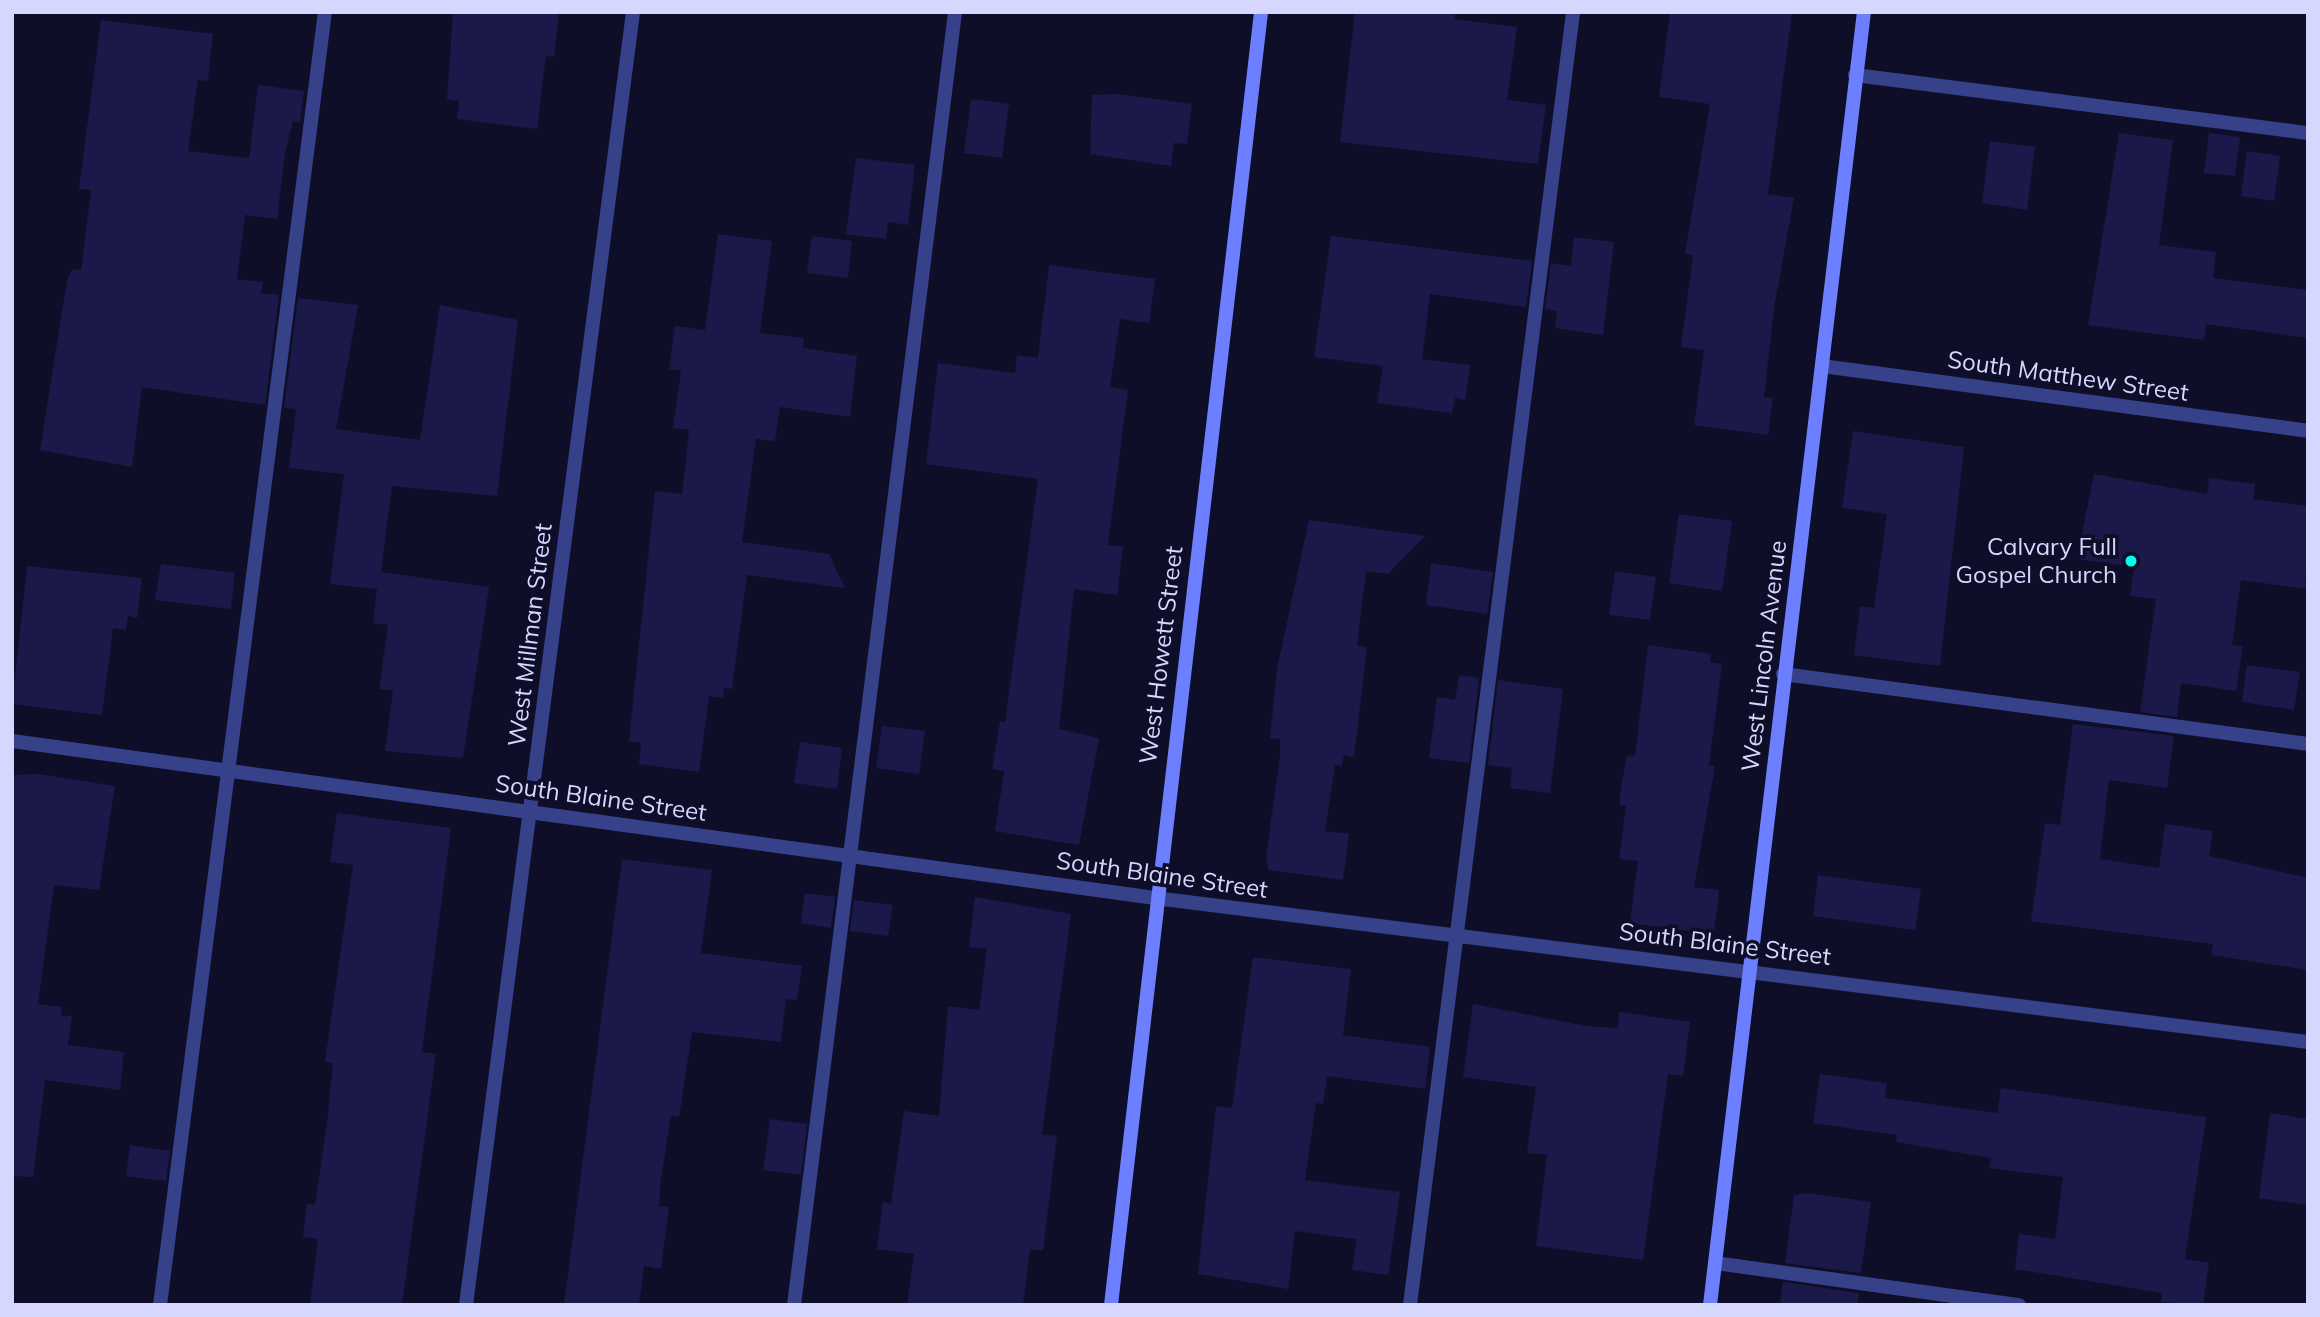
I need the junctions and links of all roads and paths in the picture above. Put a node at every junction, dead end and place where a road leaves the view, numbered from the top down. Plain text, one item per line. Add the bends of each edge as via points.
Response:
1 (325, 12) edge
2 (633, 12) edge
3 (955, 12) edge
4 (1261, 12) edge
5 (1573, 12) edge
6 (1864, 12) edge
7 (1855, 75) junction
8 (2308, 133) edge
9 (1822, 366) junction
10 (2308, 431) edge
11 (1783, 674) junction
12 (12, 741) edge
13 (2308, 744) edge
14 (229, 770) junction
15 (530, 811) junction
16 (850, 856) junction
17 (1154, 898) junction
18 (1456, 937) junction
19 (1750, 970) junction
20 (2308, 1042) edge
21 (1715, 1263) junction
22 (160, 1305) edge
23 (466, 1305) edge
24 (794, 1305) edge
25 (1111, 1305) edge
26 (1410, 1305) edge
27 (1710, 1305) edge
28 (2019, 1305) edge

1 - 14 street
2 - 15 street, West Millman Street
3 - 16 street
4 - 17 main road, West Howett Street
5 - 18 street
6 - 7 main road, West Lincoln Avenue
7 - 8 street
7 - 9 main road, West Lincoln Avenue
9 - 10 street, South Matthew Street
9 - 11 main road, West Lincoln Avenue
11 - 13 street
11 - 19 main road, West Lincoln Avenue
12 - 14 street, South Blaine Street
14 - 15 street, South Blaine Street
14 - 22 street
15 - 16 street, South Blaine Street
15 - 23 street, West Millman Street
16 - 17 street, South Blaine Street
16 - 24 street
17 - 18 street, South Blaine Street
17 - 25 main road, West Howett Street
18 - 19 street, South Blaine Street
18 - 26 street
19 - 20 street, South Blaine Street
19 - 21 main road, West Lincoln Avenue
21 - 27 main road, West Lincoln Avenue
21 - 28 street

